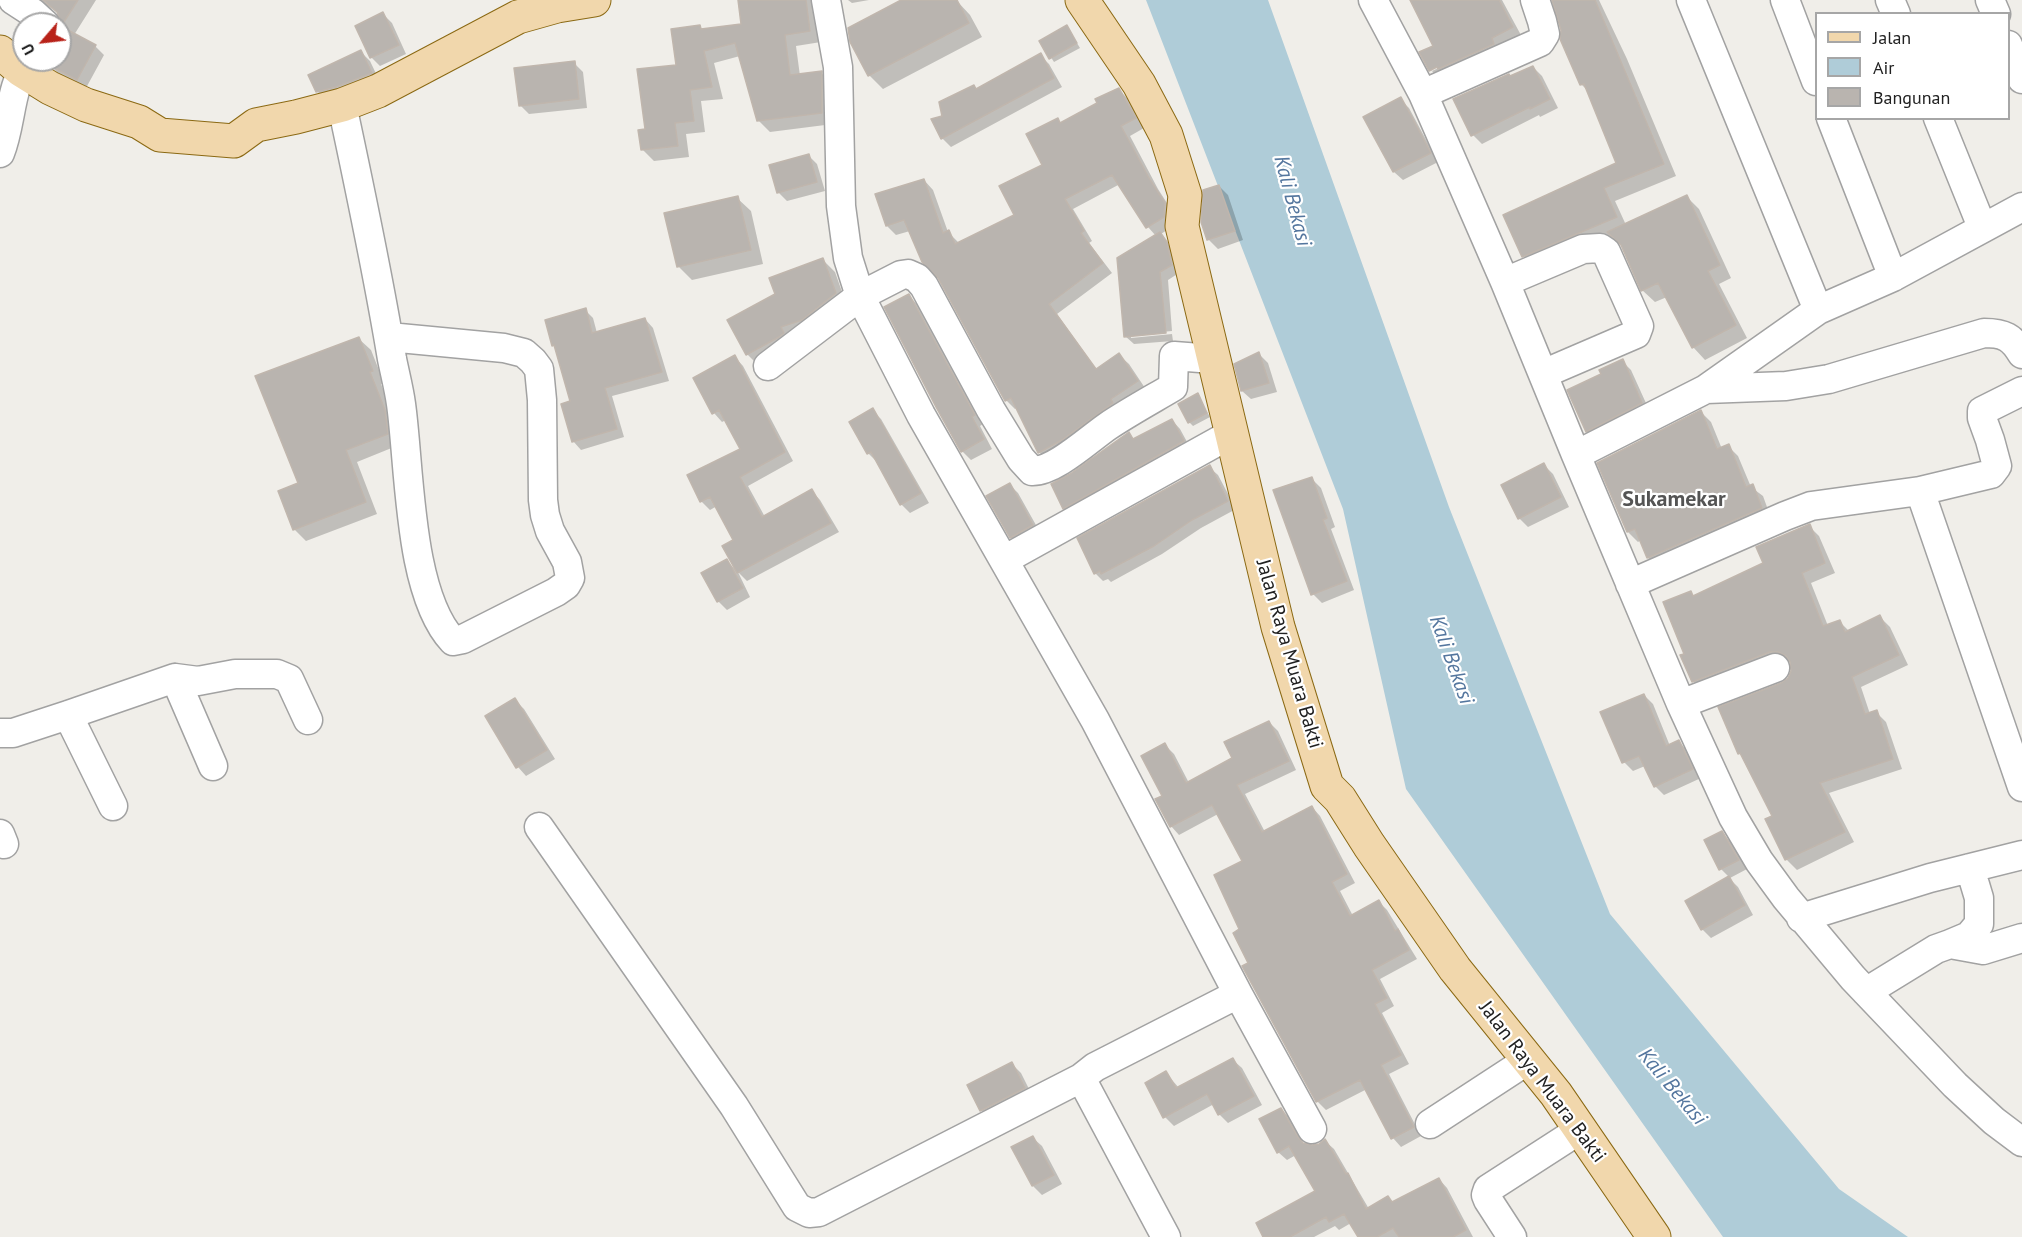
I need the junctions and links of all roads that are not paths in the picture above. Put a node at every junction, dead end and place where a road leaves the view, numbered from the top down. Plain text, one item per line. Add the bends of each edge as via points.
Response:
1 (13, 0) edge
2 (594, 0) edge
3 (826, 0) edge
4 (1082, 0) edge
5 (1373, 0) edge
6 (1535, 0) edge
7 (1691, 0) edge
8 (1785, 0) edge
9 (31, 12) edge
10 (2010, 50) edge
11 (15, 72) edge
12 (30, 72) edge
13 (1815, 78) edge
14 (2022, 79) edge
15 (1423, 94) junction
16 (342, 105) junction
17 (1832, 120) edge
18 (1939, 120) edge
19 (0, 153) edge
20 (2022, 207) edge
21 (1982, 227) junction
22 (1893, 277) junction
23 (1505, 282) junction
24 (860, 296) junction
25 (1818, 310) junction
26 (389, 337) junction
27 (2022, 354) edge
28 (1213, 359) junction
29 (768, 366) dead end
30 (1543, 374) junction
31 (1706, 389) junction
32 (2022, 392) edge
33 (1231, 434) junction
34 (1575, 455) junction
35 (1920, 491) junction
36 (1004, 560) junction
37 (1630, 584) junction
38 (1775, 668) dead end
39 (175, 678) junction
40 (1681, 704) junction
41 (68, 716) junction
42 (308, 720) dead end
43 (0, 733) edge
44 (213, 766) dead end
45 (2022, 787) edge
46 (113, 806) dead end
47 (539, 827) dead end
48 (2022, 855) edge
49 (1970, 868) junction
50 (1801, 918) junction
51 (2022, 938) edge
52 (1950, 944) junction
53 (1866, 992) junction
54 (1238, 994) junction
55 (1528, 1060) junction
56 (1080, 1078) junction
57 (1430, 1124) dead end
58 (1312, 1129) dead end
59 (1581, 1130) junction
60 (2022, 1142) edge
61 (1166, 1237) edge
62 (1512, 1237) edge
63 (1654, 1237) edge

1 - 9 street
2 - 16 main road via 518,17 378,91
3 - 24 street via 838,67 841,206 848,258
4 - 28 main road, Jalan Raya Muara Bakti via 1139,84 1169,144 1185,195 1182,226
5 - 15 street
6 - 15 street via 1545,34 1540,42
7 - 25 street
8 - 13 street
10 - 14 street
11 - 19 street via 7,137
12 - 16 main road via 50,88 86,105 139,122 160,135 234,141 256,125
15 - 23 street
16 - 26 street
17 - 22 street
18 - 21 street
20 - 21 street
21 - 22 street
22 - 25 street
23 - 30 street
23 - 30 street via 1583,249 1600,248 1606,252 1633,313 1638,326 1636,334
24 - 28 street via 901,275 917,278 931,297 990,410 1032,471 1052,466 1109,425 1173,387 1174,356
24 - 29 street
24 - 36 street via 921,415
25 - 31 street
26 - 26 street via 424,582 444,632 453,641 463,639 556,592 570,578 567,562 550,531 543,500 539,369 524,353 504,348
27 - 31 street via 2001,333 1984,333 1829,379 1786,386
28 - 33 main road, Jalan Raya Muara Bakti
30 - 34 street
31 - 34 street
32 - 35 street via 1982,411 1997,466 1994,472
33 - 36 street
33 - 55 main road, Jalan Raya Muara Bakti via 1278,627 1327,786 1340,799 1455,969
34 - 37 street
35 - 37 street via 1811,506
35 - 45 street
36 - 54 street via 1095,720
37 - 40 street
38 - 40 street
39 - 41 street
39 - 42 street via 198,681 235,674 277,674 289,679
39 - 44 street
40 - 50 street via 1733,817
41 - 43 street via 13,733
41 - 46 street
47 - 56 street via 803,1211 819,1212
48 - 49 street
49 - 50 street
49 - 52 street via 1979,898 1979,924 1969,936
50 - 53 street
51 - 52 street via 1983,950
52 - 53 street
53 - 60 street via 1955,1085
54 - 56 street
54 - 58 street
55 - 57 street
55 - 59 main road, Jalan Raya Muara Bakti
56 - 61 street
59 - 62 street via 1488,1189 1488,1200
59 - 63 main road, Jalan Raya Muara Bakti

